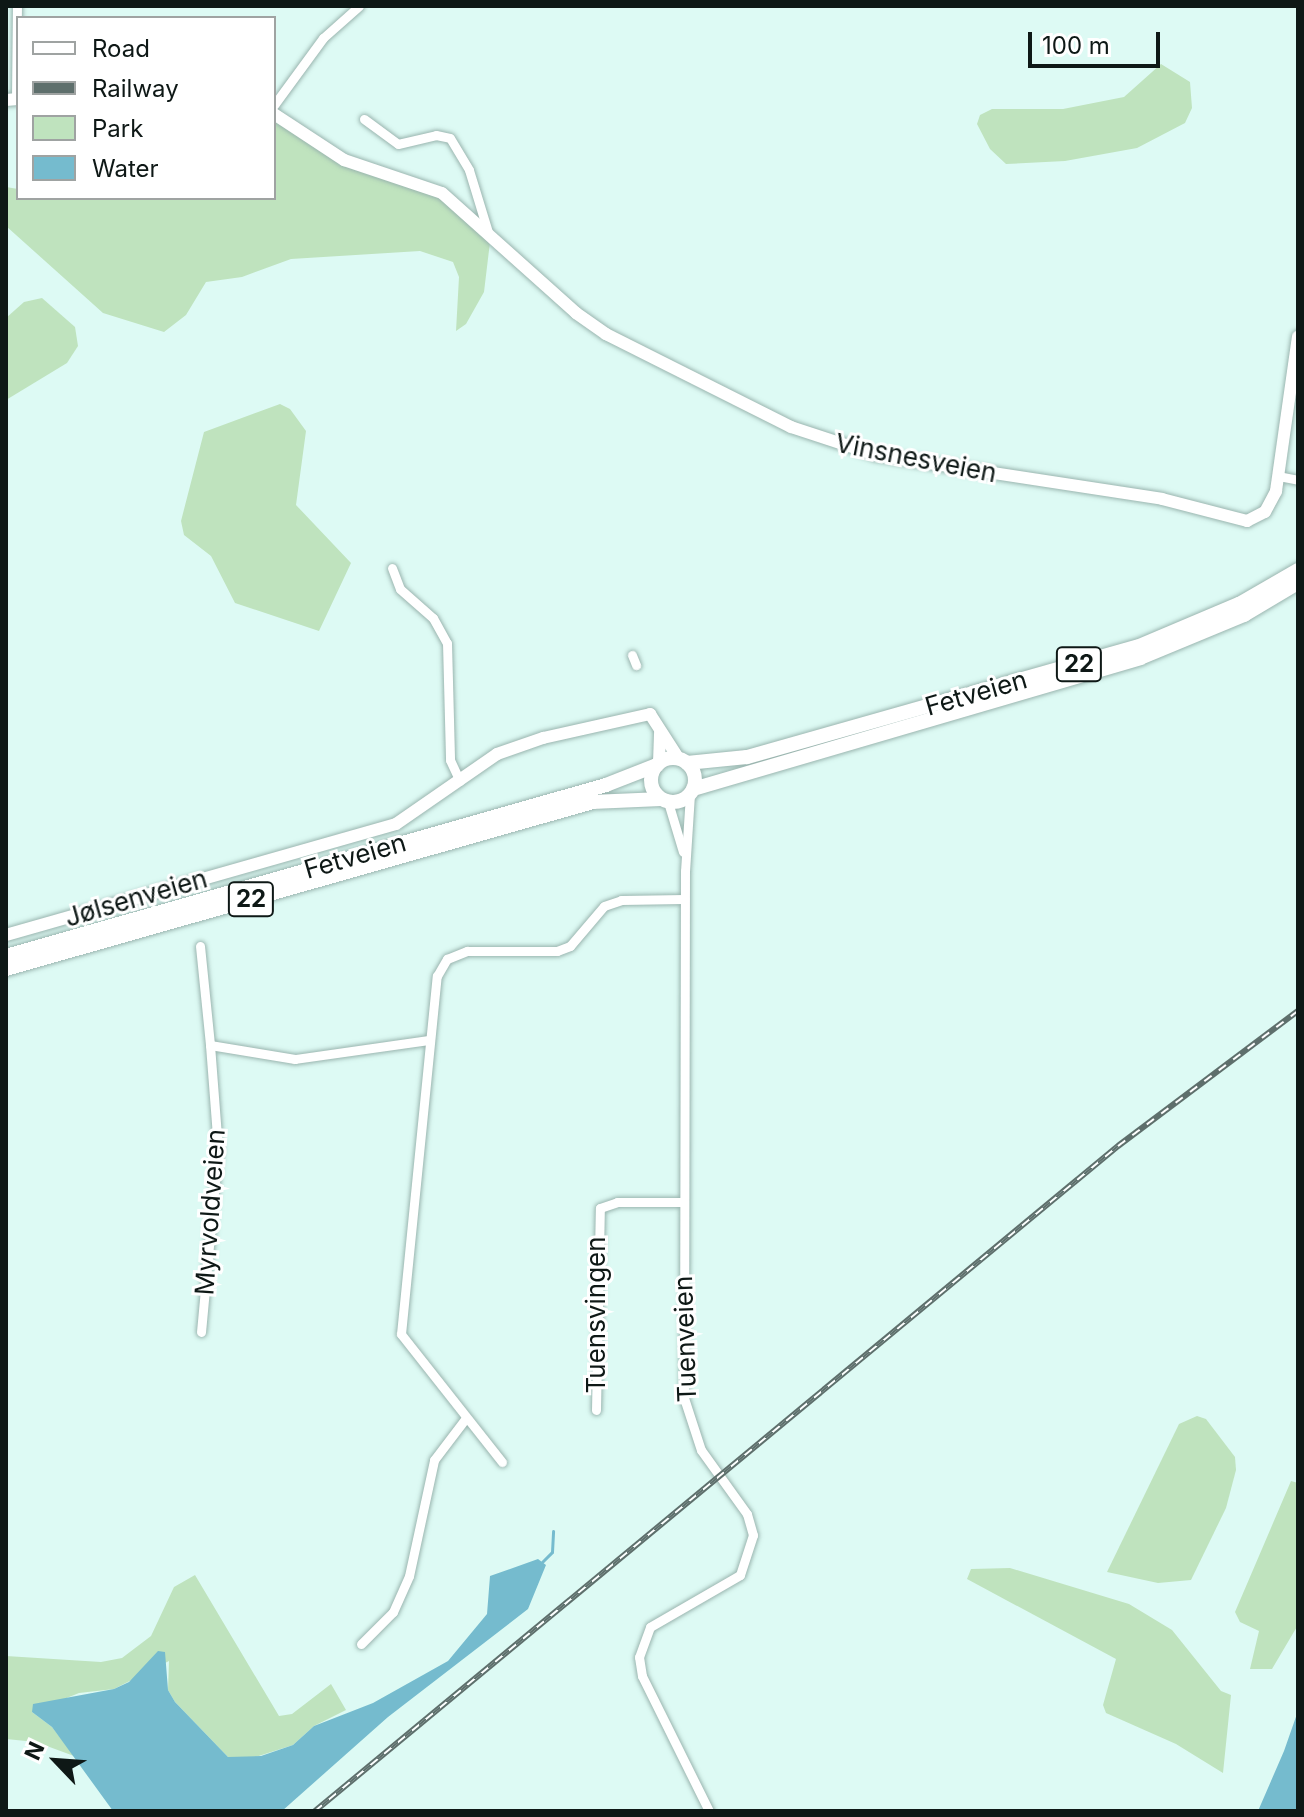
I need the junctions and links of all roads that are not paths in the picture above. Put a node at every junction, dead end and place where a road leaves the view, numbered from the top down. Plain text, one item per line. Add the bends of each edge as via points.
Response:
1 (359, 6) edge
2 (16, 29) edge
3 (13, 99) edge
4 (276, 102) edge
5 (276, 115) edge
6 (364, 119) dead end
7 (488, 232) junction
8 (1298, 337) edge
9 (1278, 476) junction
10 (1298, 480) edge
11 (392, 568) dead end
12 (1298, 570) edge
13 (1298, 583) edge
14 (660, 725) junction
15 (683, 761) junction
16 (658, 764) junction
17 (460, 781) junction
18 (692, 792) junction
19 (664, 800) junction
20 (685, 871) junction
21 (684, 899) junction
22 (6, 935) edge
23 (200, 946) dead end
24 (6, 956) edge
25 (6, 969) edge
26 (428, 1040) junction
27 (210, 1045) junction
28 (684, 1202) junction
29 (201, 1332) dead end
30 (596, 1410) dead end
31 (466, 1418) junction
32 (502, 1462) dead end
33 (361, 1644) dead end
34 (709, 1811) edge

1 - 4 street via 323,38
2 - 3 street
5 - 7 main road, Vinsnesveien via 344,160 442,193
6 - 7 street via 398,144 436,135 450,138 469,170
7 - 9 main road, Vinsnesveien via 596,328 730,398 841,447 1162,499 1241,522 1269,507
8 - 9 main road, Vinsnesveien
9 - 10 street
11 - 17 street via 400,589 433,618 447,643 450,760
12 - 15 highway, Fetveien / 22 via 1229,609 1124,651 747,757
13 - 18 highway, Fetveien / 22 via 1244,615 1140,658
14 - 15 main road
14 - 16 main road
14 - 17 main road, Jølsenveien via 652,715 641,714 531,741 497,754
15 - 16 highway, 22
15 - 18 highway via 694,775
16 - 19 highway via 651,783
16 - 24 highway, Fetveien / 22 via 606,785
17 - 22 main road, Jølsenveien via 396,824
18 - 19 highway, 22
18 - 20 street, Tuenveien
19 - 20 street, Tuenveien via 678,823
19 - 25 highway, Fetveien / 22 via 593,802
20 - 21 street, Tuenveien
21 - 26 street via 621,900 604,906 570,946 557,951 475,950 452,956 434,983
21 - 28 street, Tuenveien
23 - 27 street, Myrvoldveien
26 - 27 street via 295,1059
26 - 31 street via 401,1334
27 - 29 street, Myrvoldveien via 218,1149
28 - 30 street, Tuensvingen via 617,1202 600,1208
28 - 34 street, Tuenveien via 683,1376 688,1419 701,1450 747,1514 752,1549 731,1584 650,1627 639,1657 642,1676
31 - 32 street
31 - 33 street via 434,1460 409,1576 393,1612

